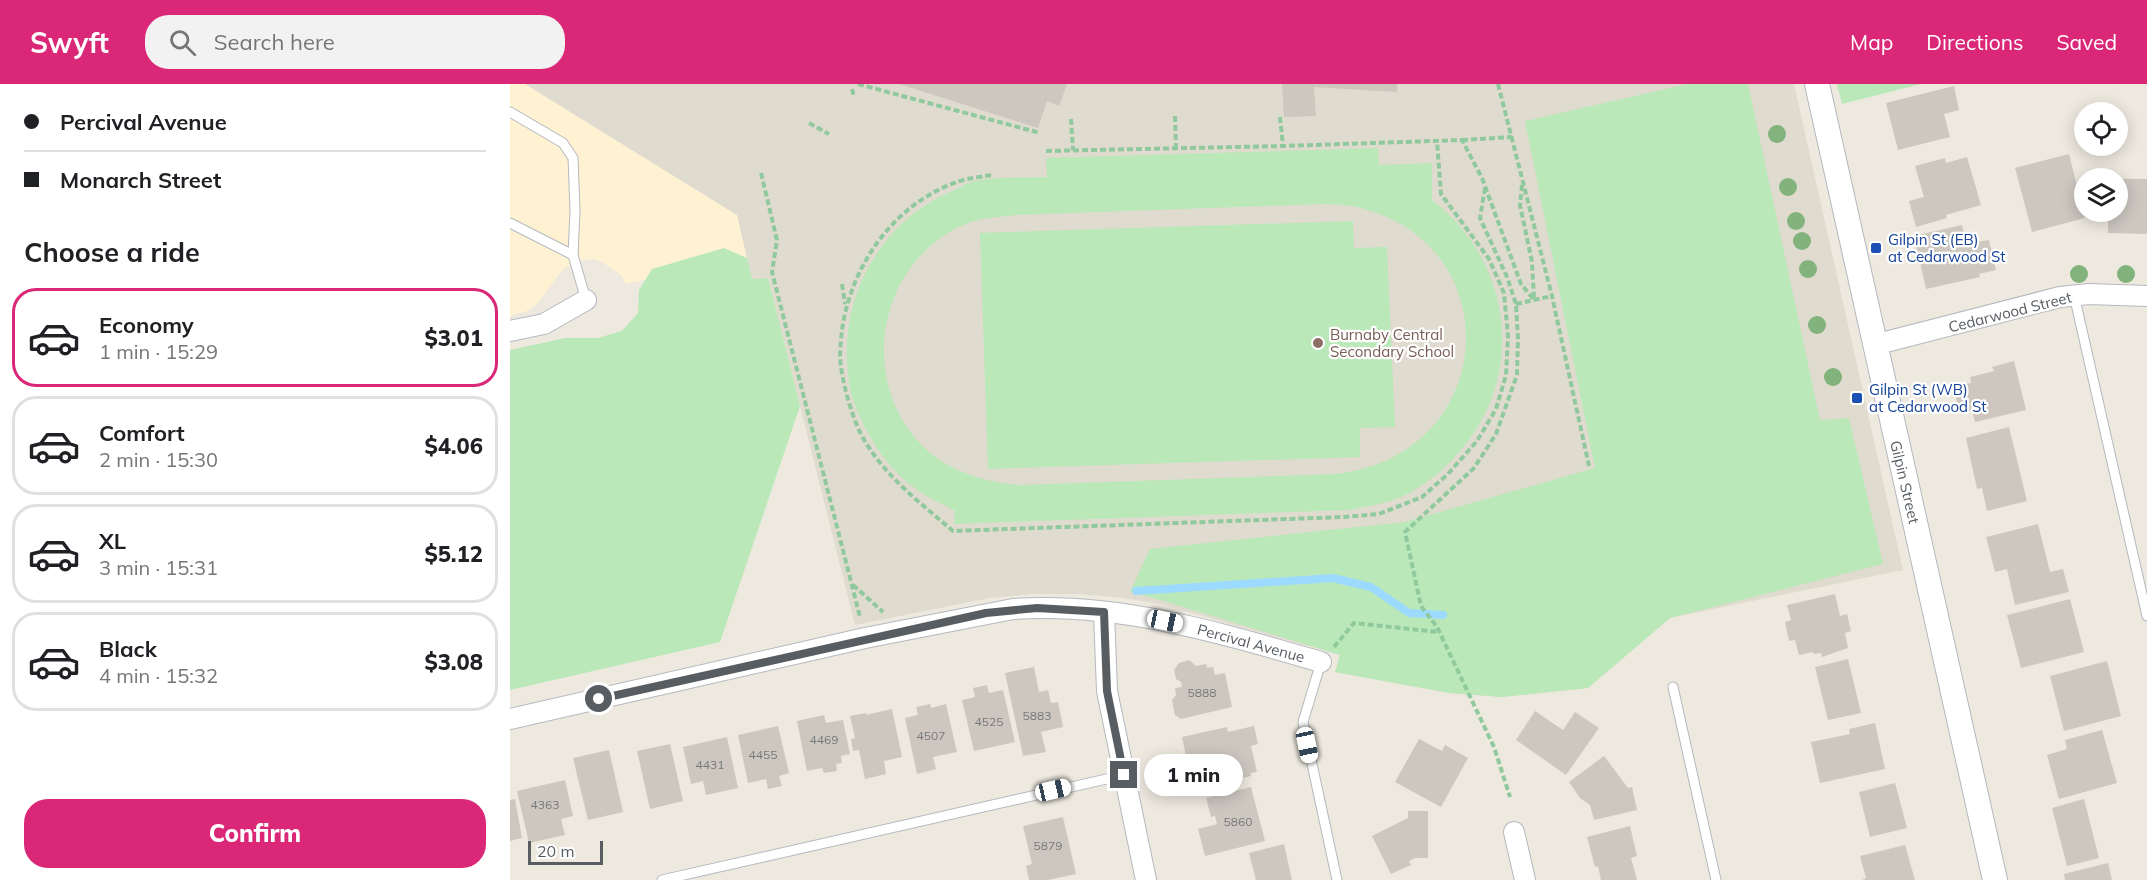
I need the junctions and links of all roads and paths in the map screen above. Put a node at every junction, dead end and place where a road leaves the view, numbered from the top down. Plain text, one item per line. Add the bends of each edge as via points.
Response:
1 (858, 84) edge
2 (1498, 84) edge
3 (1816, 84) edge
4 (852, 89) dead end
5 (854, 97) dead end
6 (510, 112) edge
7 (1175, 116) dead end
8 (1280, 117) dead end
9 (1071, 119) dead end
10 (809, 123) dead end
11 (1040, 133) dead end
12 (829, 134) dead end
13 (1512, 137) junction
14 (1462, 140) junction
15 (1437, 141) junction
16 (1283, 146) junction
17 (1176, 148) junction
18 (1073, 150) junction
19 (1046, 151) dead end
20 (761, 173) dead end
21 (991, 175) dead end
22 (1523, 181) junction
23 (1485, 188) junction
24 (510, 223) edge
25 (573, 255) junction
26 (842, 284) dead end
27 (2074, 295) junction
28 (1552, 296) junction
29 (2147, 296) edge
30 (586, 300) joint
31 (1534, 300) junction
32 (1516, 304) junction
33 (846, 305) junction
34 (510, 331) edge
35 (1874, 345) junction
36 (1588, 466) dead end
37 (852, 584) junction
38 (1104, 612) junction
39 (885, 615) dead end
40 (2147, 616) edge
41 (1438, 629) junction
42 (866, 639) junction
43 (1321, 662) junction
44 (1674, 687) dead end
45 (510, 719) edge
46 (1124, 775) junction
47 (1510, 797) dead end
48 (1514, 832) dead end
49 (662, 880) edge
50 (1146, 880) edge
51 (1337, 880) edge
52 (1524, 880) edge
53 (1716, 880) edge
54 (1995, 880) edge

1 - 11 path
2 - 13 path
3 - 35 street, Gilpin Street
4 - 5 path
6 - 25 lane via 563,143 573,158
7 - 17 path
8 - 16 path
9 - 18 path
10 - 12 path
13 - 14 path
13 - 22 path
14 - 15 path
14 - 23 path
15 - 16 path
15 - 33 path via 1441,194 1490,259 1504,293 1506,375 1496,409 1477,441 1448,474 1422,497 1380,514 953,531 901,486 858,428 840,365
16 - 17 path
17 - 18 path
18 - 19 path
20 - 37 path via 777,240 772,272
21 - 33 path via 960,181 904,212 883,234 856,276
22 - 28 path
22 - 31 path via 1520,205 1532,262
23 - 31 path via 1521,284
23 - 32 path via 1480,218
24 - 25 lane
25 - 30 lane
26 - 33 path
27 - 29 street, Cedarwood Street
27 - 35 street, Cedarwood Street
27 - 40 lane
28 - 31 path
28 - 36 path
30 - 34 street via 544,324
31 - 32 path
32 - 41 path via 1516,375 1496,434 1474,468 1405,532 1421,606
35 - 54 street, Gilpin Street
37 - 39 path
37 - 42 path
38 - 42 street, Percival Avenue via 1013,609
38 - 43 street, Percival Avenue via 1221,633
38 - 46 street via 1107,691
41 - 43 path via 1354,623
41 - 47 path via 1494,747
42 - 45 street, Percival Avenue
43 - 51 lane via 1303,723
44 - 53 lane
46 - 49 lane
46 - 50 street
48 - 52 street

